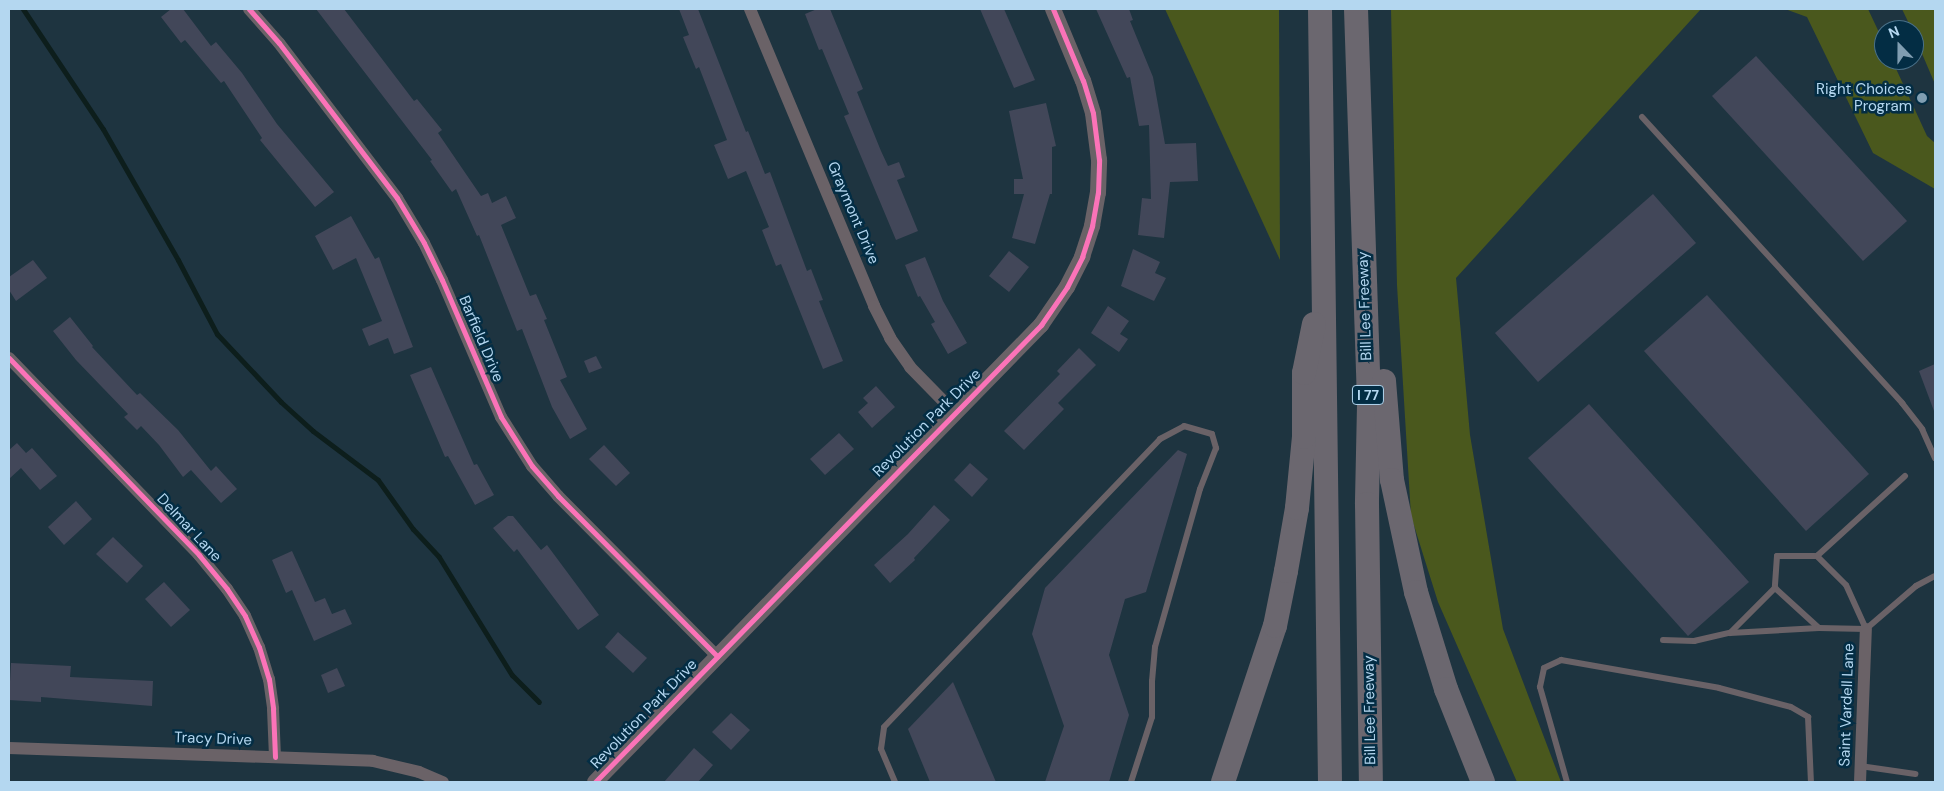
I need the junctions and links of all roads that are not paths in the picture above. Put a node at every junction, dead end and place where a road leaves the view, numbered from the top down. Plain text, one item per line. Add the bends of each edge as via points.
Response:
1 (249, 9) edge
2 (750, 9) edge
3 (1053, 9) edge
4 (1320, 9) edge
5 (1356, 9) edge
6 (1642, 117) dead end
7 (1361, 186) junction
8 (1323, 280) junction
9 (9, 358) edge
10 (955, 412) junction
11 (1935, 458) edge
12 (1905, 476) dead end
13 (1818, 556) junction
14 (1935, 576) edge
15 (1775, 588) junction
16 (1819, 628) junction
17 (1866, 629) junction
18 (1730, 633) junction
19 (1663, 640) dead end
20 (717, 656) junction
21 (9, 748) edge
22 (275, 757) junction
23 (1860, 766) junction
24 (1915, 774) dead end
25 (443, 782) edge
26 (595, 782) edge
27 (895, 782) edge
28 (1131, 782) edge
29 (1222, 782) edge
30 (1330, 782) edge
31 (1371, 782) edge
32 (1483, 782) edge
33 (1567, 782) edge
34 (1811, 782) edge
35 (1860, 782) edge

1 - 20 street, Barfield Drive via 397,198 442,280 501,417 532,466
2 - 10 street, Graymont Drive via 886,330 910,367
3 - 10 street, Revolution Park Drive via 1092,113 1099,160 1092,226 1082,257 1058,302 1040,325
4 - 8 highway
5 - 7 highway, Bill Lee Freeway / I 77
6 - 11 lane via 1902,403 1922,429
7 - 31 highway, Bill Lee Freeway / I 77 via 1369,405 1367,504
7 - 32 highway via 1382,341 1392,480 1407,556 1446,689
8 - 29 highway via 1304,373 1297,508 1275,626
8 - 30 highway
9 - 22 street, Delmar Lane via 199,555 232,596 259,647 269,679 274,709
10 - 20 street, Revolution Park Drive
12 - 13 lane
13 - 15 lane via 1777,556
13 - 17 lane via 1846,585
14 - 17 lane via 1916,586
15 - 16 lane
15 - 18 lane
16 - 17 lane
16 - 18 lane
17 - 23 street, Saint Vardell Lane
18 - 19 lane via 1694,641
20 - 26 street, Revolution Park Drive
21 - 22 street, Tracy Drive
22 - 25 street, Tracy Drive via 389,763
23 - 24 lane
23 - 35 street, Saint Vardell Lane
27 - 28 lane via 881,749 884,727 1160,439 1184,426 1212,434 1216,448 1200,489 1155,647 1152,717
33 - 34 lane via 1540,687 1544,668 1561,660 1719,688 1791,707 1808,717

